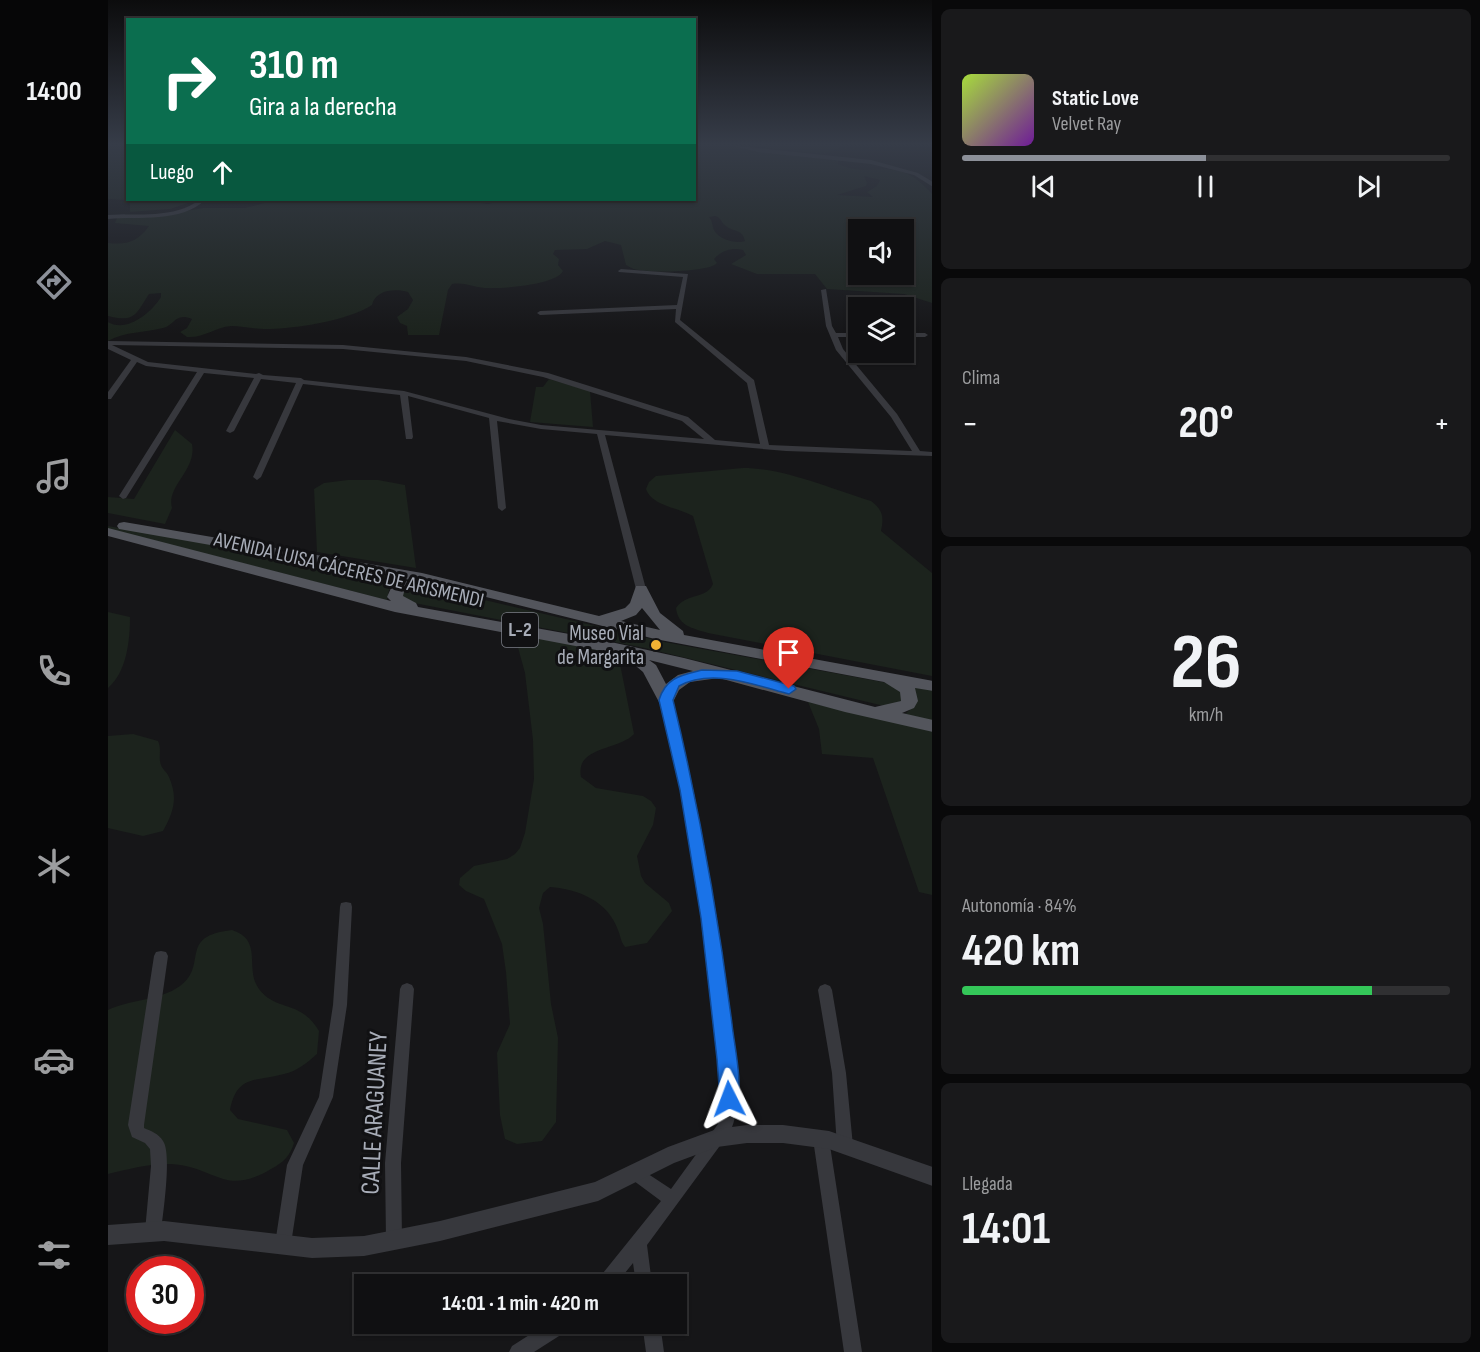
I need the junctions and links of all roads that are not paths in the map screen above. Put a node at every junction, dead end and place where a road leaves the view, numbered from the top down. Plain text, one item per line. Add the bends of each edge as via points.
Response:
1 (189, 208) edge
2 (108, 217) edge
3 (621, 271) dead end
4 (824, 290) dead end
5 (680, 307) junction
6 (540, 313) dead end
7 (914, 334) edge
8 (925, 334) dead end
9 (832, 335) junction
10 (848, 335) edge
11 (108, 345) edge
12 (135, 360) junction
13 (202, 370) junction
14 (259, 375) junction
15 (301, 380) junction
16 (404, 393) junction
17 (108, 397) edge
18 (493, 417) junction
19 (230, 431) dead end
20 (601, 434) junction
21 (409, 437) dead end
22 (712, 442) junction
23 (765, 447) junction
24 (917, 453) junction
25 (932, 454) edge
26 (257, 477) dead end
27 (123, 496) dead end
28 (502, 507) dead end
29 (108, 523) edge
30 (108, 532) edge
31 (641, 590) junction
32 (557, 610) junction
33 (587, 617) junction
34 (500, 627) junction
35 (697, 643) junction
36 (618, 648) junction
37 (849, 670) junction
38 (737, 676) junction
39 (932, 686) edge
40 (666, 700) junction
41 (845, 706) junction
42 (932, 726) edge
43 (346, 907) dead end
44 (161, 956) dead end
45 (407, 989) dead end
46 (825, 990) dead end
47 (717, 1138) junction
48 (821, 1139) junction
49 (845, 1146) junction
50 (636, 1173) junction
51 (932, 1177) edge
52 (672, 1199) junction
53 (153, 1231) junction
54 (108, 1235) edge
55 (394, 1240) junction
56 (638, 1243) junction
57 (283, 1244) junction
58 (613, 1274) edge
59 (643, 1274) edge
60 (548, 1334) edge
61 (653, 1334) edge
62 (522, 1351) edge
63 (655, 1352) edge
64 (853, 1352) edge

1 - 2 street
3 - 5 street via 686,275
4 - 9 street
5 - 6 street
5 - 23 street via 677,321 751,382
7 - 8 street
9 - 10 street
9 - 24 street
11 - 12 street
11 - 22 street via 323,346 449,356 544,375 685,419
12 - 13 street
12 - 17 street
13 - 14 street
13 - 27 street
14 - 15 street
14 - 19 street
15 - 16 street
15 - 26 street
16 - 18 street
16 - 21 street
18 - 20 street via 541,428
18 - 28 street
20 - 22 street
20 - 31 street
22 - 23 street
23 - 24 street
24 - 25 street
29 - 32 main road, AVENIDA LUISA CÁCERES DE ARISMENDI / L-2 via 422,577
30 - 34 main road, AVENIDA LUISA CÁCERES DE ARISMENDI / L-2 via 385,604
31 - 33 main road via 637,605 626,615
31 - 35 main road via 657,622
32 - 33 main road, AVENIDA LUISA CÁCERES DE ARISMENDI / L-2
32 - 34 main road via 426,584 401,586 395,593 397,600 412,607
33 - 35 main road, AVENIDA LUISA CÁCERES DE ARISMENDI / L-2
34 - 36 main road, AVENIDA LUISA CÁCERES DE ARISMENDI / L-2
35 - 37 main road, AVENIDA LUISA CÁCERES DE ARISMENDI / L-2
36 - 38 main road, AVENIDA LUISA CÁCERES DE ARISMENDI / L-2
36 - 40 main road via 650,669
37 - 39 main road, AVENIDA LUISA CÁCERES DE ARISMENDI / L-2
37 - 41 main road via 900,684 911,699 909,705 894,710
38 - 40 main road via 702,674 683,678 669,689
38 - 41 main road, AVENIDA LUISA CÁCERES DE ARISMENDI / L-2
40 - 47 street via 710,918 727,1059 729,1115
41 - 42 main road, AVENIDA LUISA CÁCERES DE ARISMENDI / L-2
43 - 57 street via 340,1005 326,1097 295,1165
44 - 53 street via 136,1125 137,1132 158,1146
45 - 55 street, CALLE ARAGUANEY via 393,1163
46 - 49 street via 839,1074
47 - 48 street via 764,1133
47 - 50 street
47 - 52 street
48 - 49 street
48 - 64 street
49 - 51 street
50 - 52 street
50 - 55 street via 598,1191
52 - 56 street
53 - 54 street
53 - 57 street
55 - 57 street via 364,1246 312,1248
56 - 58 street
56 - 59 street
60 - 62 street
61 - 63 street

